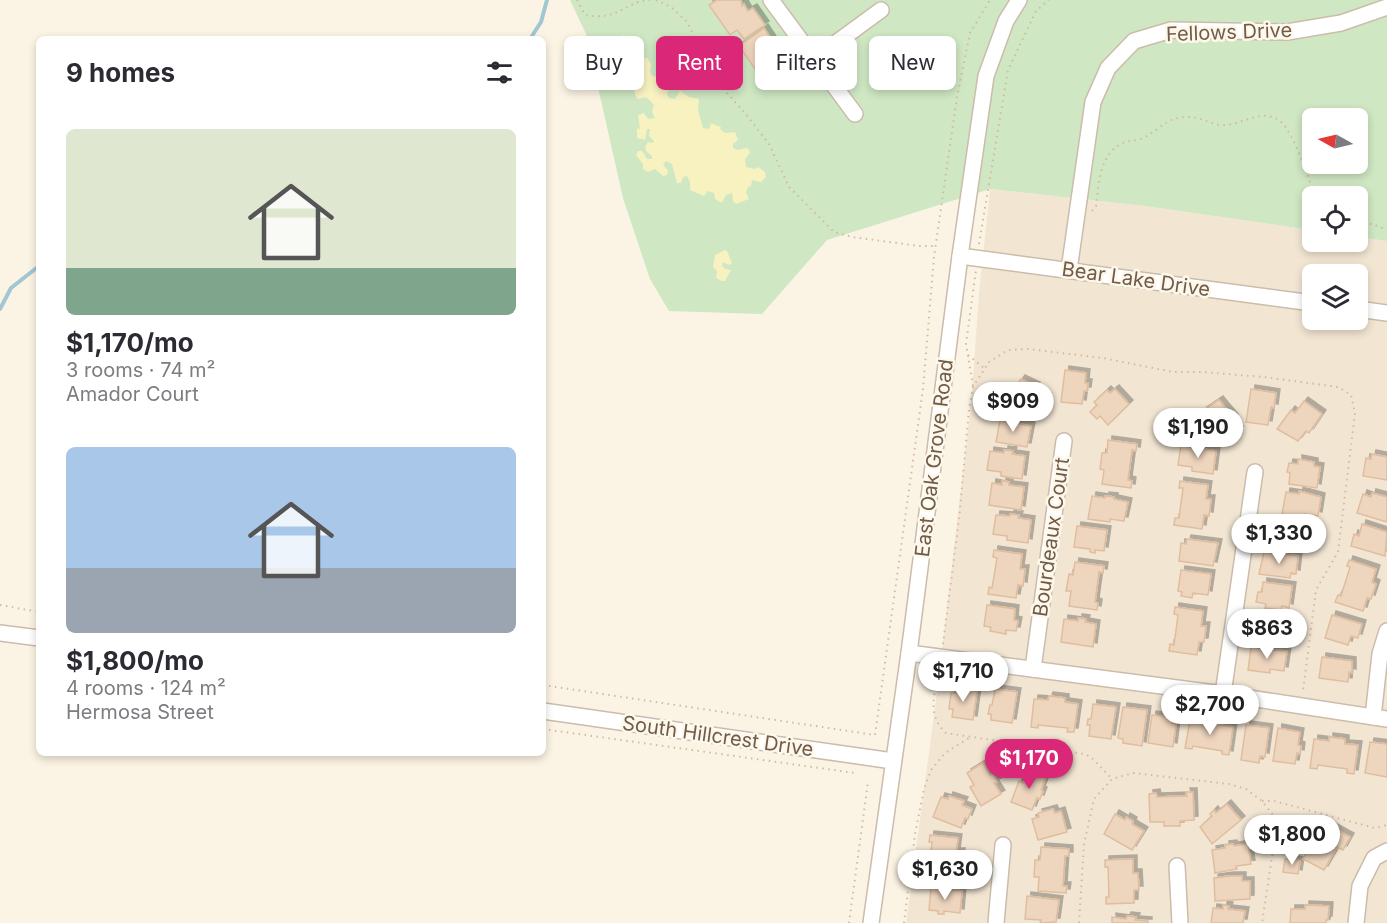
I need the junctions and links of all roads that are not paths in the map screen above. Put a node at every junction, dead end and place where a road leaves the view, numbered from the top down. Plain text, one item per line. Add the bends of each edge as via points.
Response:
1 (771, 0) edge
2 (1019, 0) edge
3 (1387, 7) edge
4 (881, 10) dead end
5 (798, 36) edge
6 (845, 36) edge
7 (837, 90) edge
8 (855, 114) dead end
9 (960, 256) junction
10 (1069, 270) junction
11 (1302, 302) edge
12 (1368, 311) edge
13 (1387, 314) edge
14 (1064, 441) dead end
15 (1256, 472) dead end
16 (1387, 631) edge
17 (0, 633) edge
18 (36, 638) edge
19 (909, 653) junction
20 (1033, 669) junction
21 (1223, 694) junction
22 (546, 711) edge
23 (1380, 718) edge
24 (893, 761) junction
25 (1003, 845) dead end
26 (1381, 854) edge
27 (1178, 866) dead end
28 (871, 923) edge
29 (996, 923) edge
30 (1180, 923) edge
31 (1356, 923) edge

1 - 5 street
2 - 9 street, East Oak Grove Road via 1006,21 986,76
3 - 10 street, Fellows Drive via 1341,22 1287,32 1171,30 1134,41 1108,68 1093,102
4 - 6 street
7 - 8 street
9 - 10 street, Bear Lake Drive
9 - 19 street, East Oak Grove Road
10 - 11 street, Bear Lake Drive
12 - 13 street
14 - 20 street, Bourdeaux Court
15 - 21 street
16 - 23 street via 1380,654
17 - 18 street
19 - 20 street
19 - 24 street, East Oak Grove Road
20 - 21 street
21 - 23 street
22 - 24 street, South Hillcrest Drive
24 - 28 street, East Oak Grove Road
25 - 29 street
26 - 31 street via 1360,886
27 - 30 street

